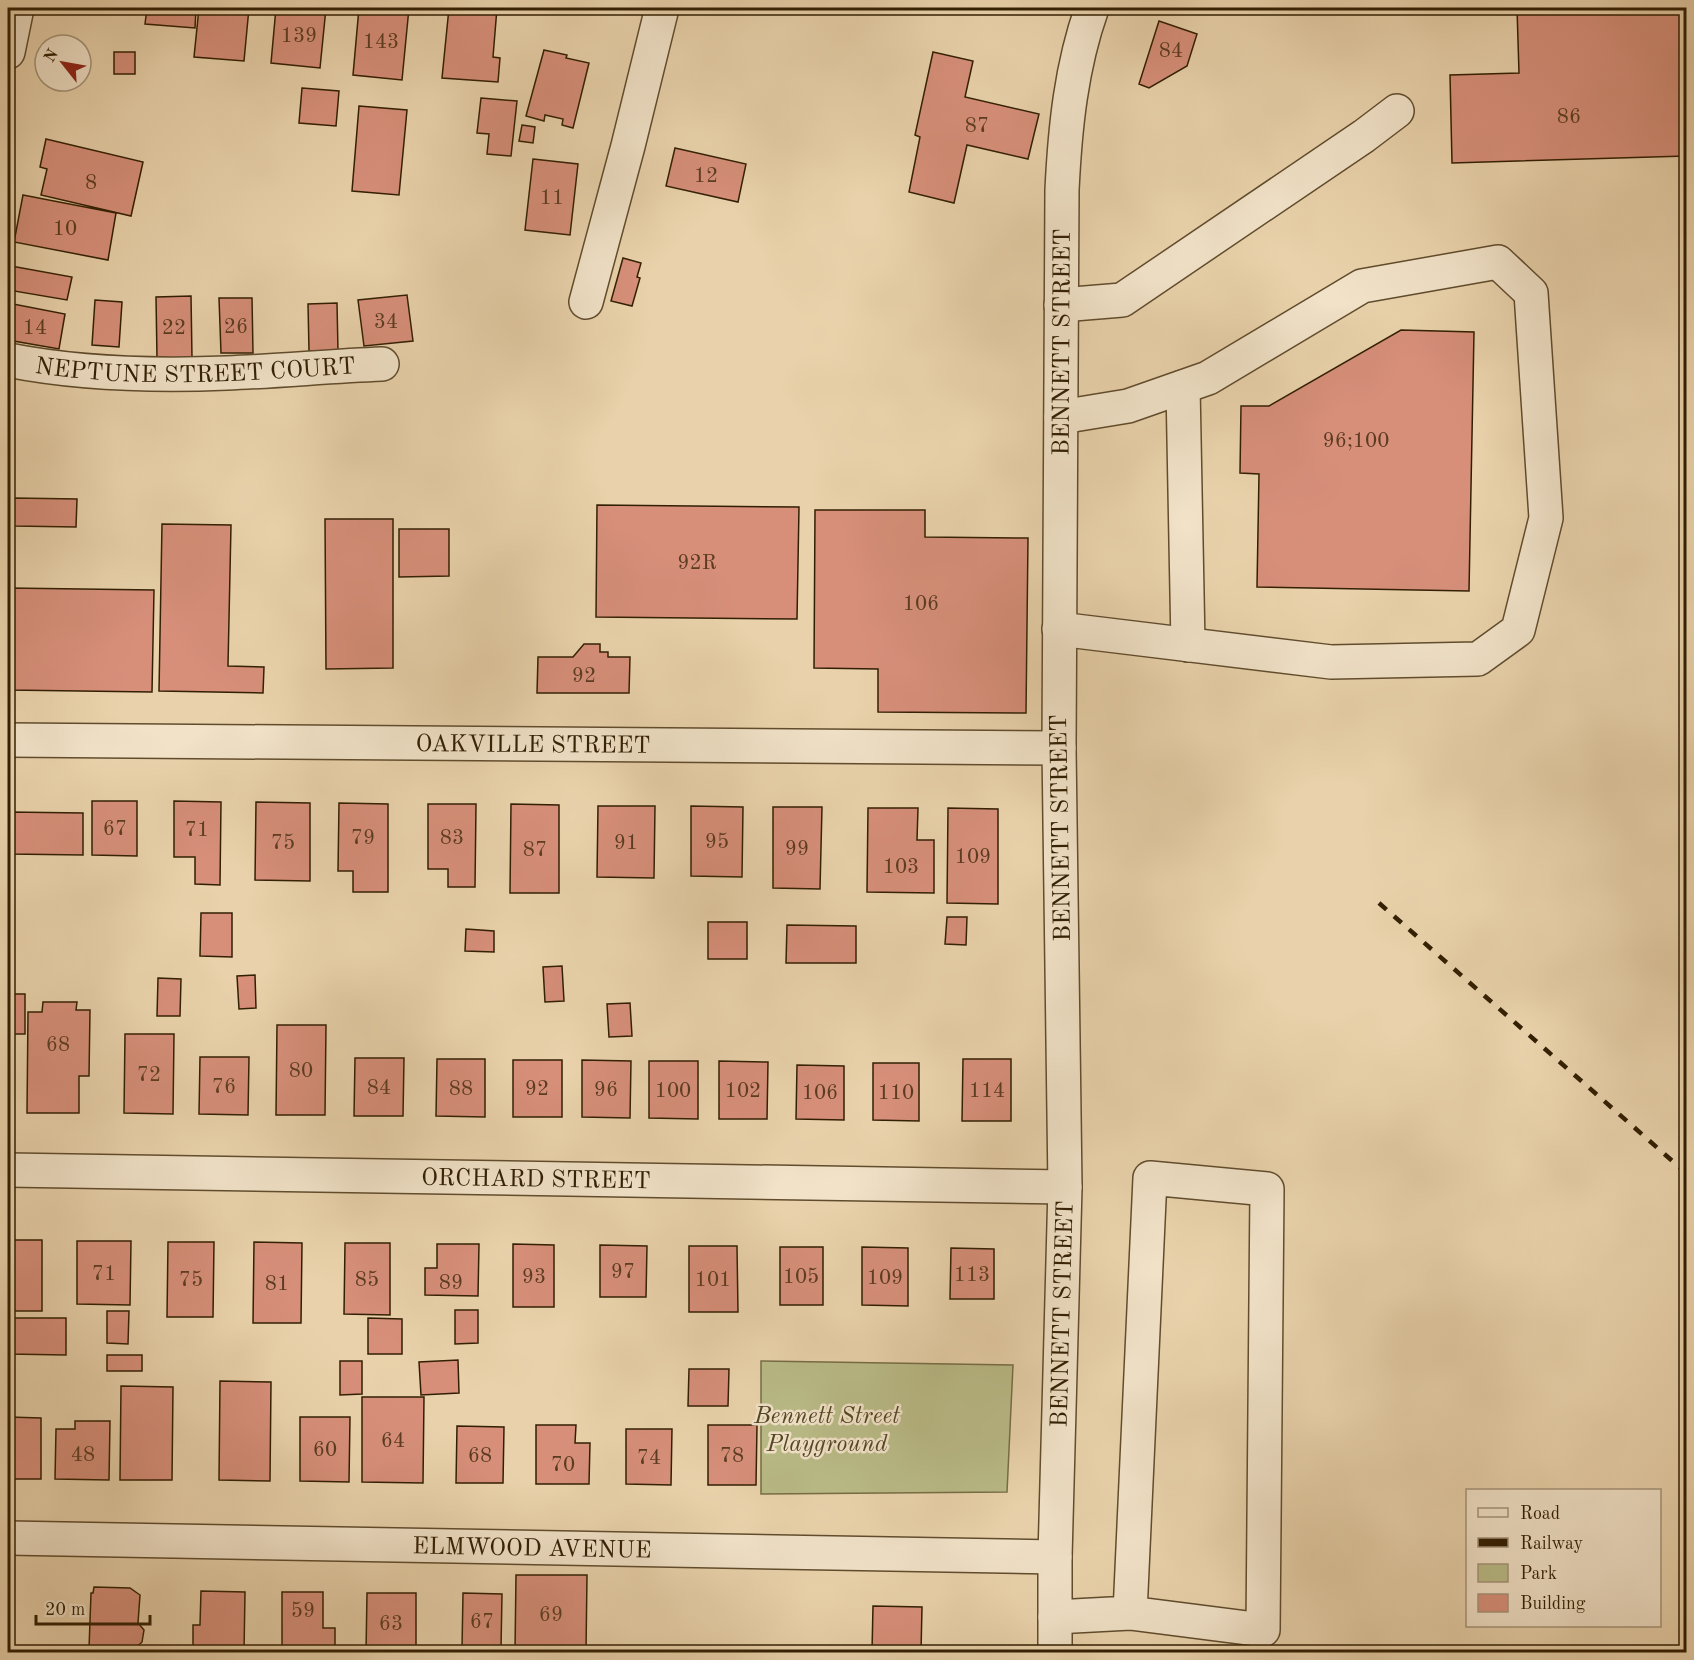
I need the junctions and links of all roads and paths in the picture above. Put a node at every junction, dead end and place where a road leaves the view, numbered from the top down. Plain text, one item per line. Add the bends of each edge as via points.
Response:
1 (17, 8) edge
2 (663, 8) edge
3 (1086, 9) edge
4 (8, 52) edge
5 (1397, 111) dead end
6 (586, 302) dead end
7 (1061, 304) junction
8 (8, 360) edge
9 (382, 364) dead end
10 (1183, 387) junction
11 (1061, 417) junction
12 (1059, 629) junction
13 (1188, 645) junction
14 (8, 740) edge
15 (1059, 748) junction
16 (8, 1170) edge
17 (1065, 1186) junction
18 (8, 1538) edge
19 (1055, 1557) junction
20 (1130, 1613) junction
21 (1055, 1617) junction
22 (1055, 1653) edge

1 - 4 street
2 - 6 street
3 - 7 street, BENNETT STREET via 1067,111
5 - 7 street via 1122,300
7 - 11 street, BENNETT STREET
8 - 9 street, NEPTUNE STREET COURT via 76,370 170,374
10 - 11 street via 1128,406
10 - 13 street
10 - 13 street via 1208,378 1362,286 1497,262 1532,292 1546,518 1518,630 1478,659 1331,662
11 - 12 street, BENNETT STREET
12 - 13 street
12 - 15 street, BENNETT STREET
14 - 15 street, OAKVILLE STREET
15 - 17 street, BENNETT STREET
16 - 17 street, ORCHARD STREET
17 - 19 street, BENNETT STREET
18 - 19 street, ELMWOOD AVENUE
19 - 21 street, BENNETT STREET
20 - 20 street via 1150,1178 1268,1189 1263,1630
20 - 21 street
21 - 22 street, BENNETT STREET

